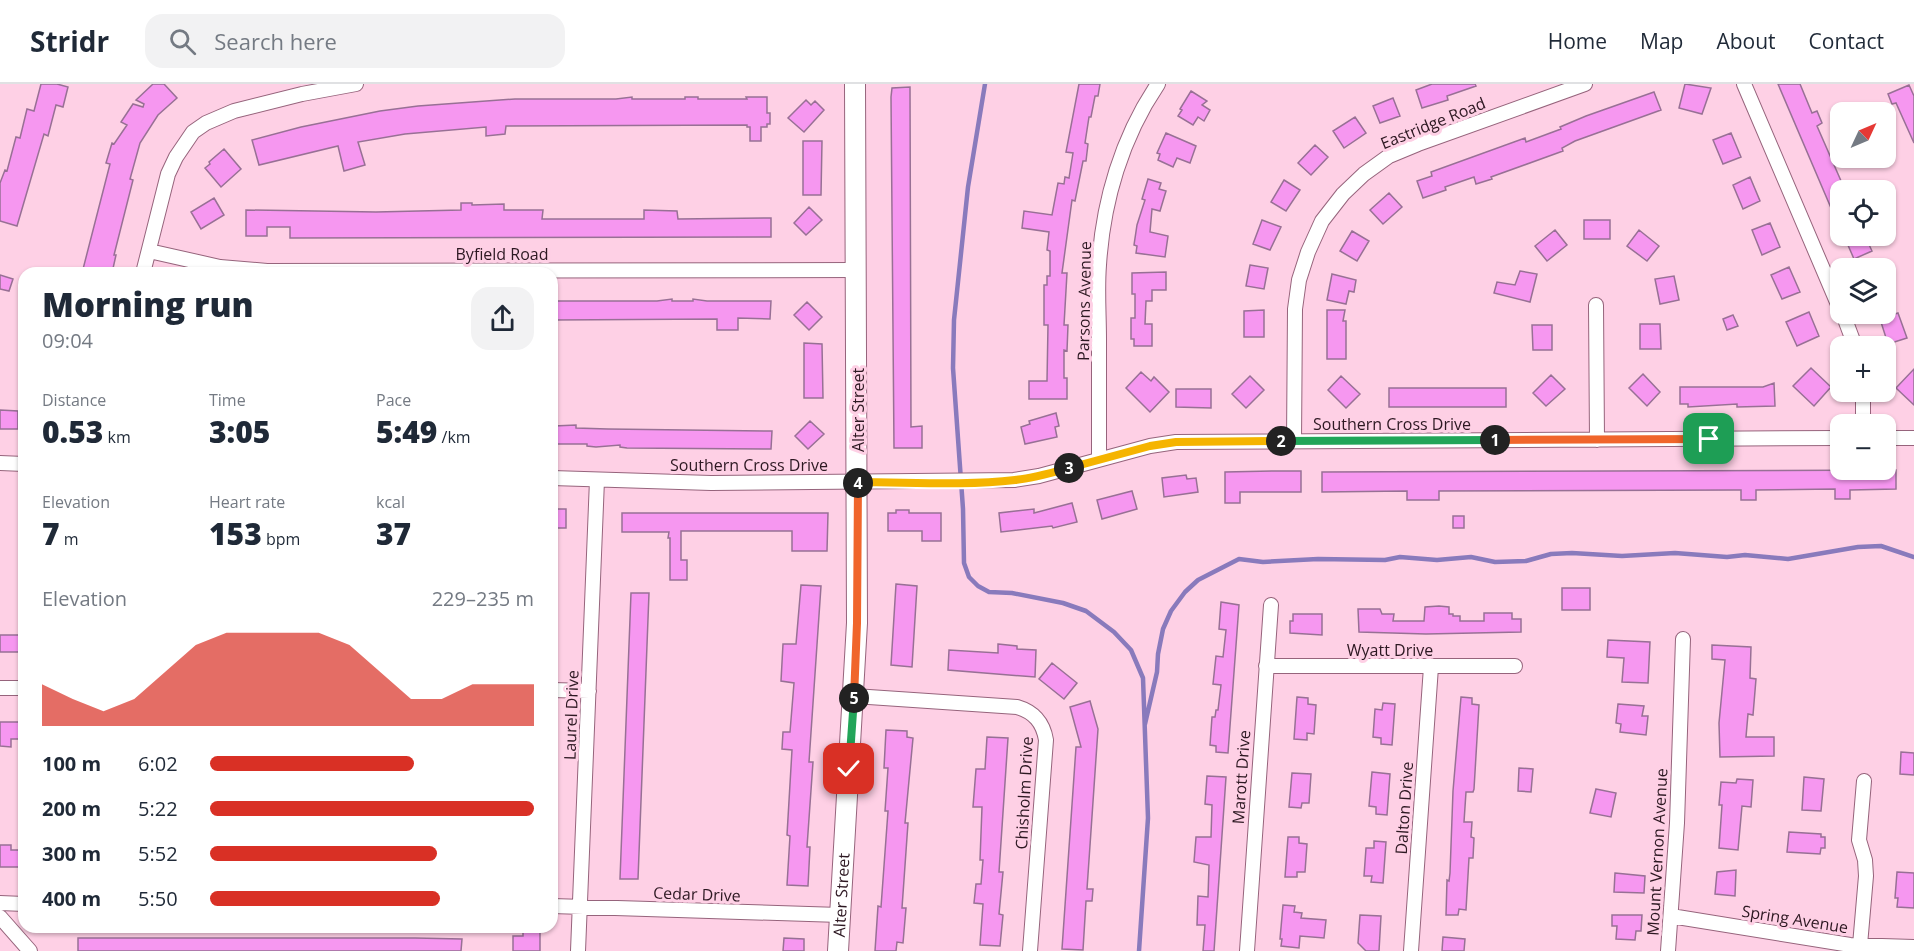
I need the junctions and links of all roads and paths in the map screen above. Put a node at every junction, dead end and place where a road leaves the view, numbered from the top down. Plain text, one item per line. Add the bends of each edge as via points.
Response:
1 (356, 84) edge
2 (855, 84) edge
3 (1158, 84) edge
4 (1585, 84) edge
5 (1744, 84) edge
6 (149, 251) junction
7 (145, 267) edge
8 (220, 267) edge
9 (857, 270) junction
10 (558, 271) edge
11 (1830, 286) edge
12 (1596, 306) dead end
13 (1830, 438) edge
14 (1896, 438) edge
15 (1914, 438) edge
16 (1597, 440) junction
17 (1294, 441) junction
18 (1099, 459) junction
19 (0, 463) edge
20 (18, 464) edge
21 (558, 478) edge
22 (597, 480) junction
23 (858, 482) junction
24 (1271, 605) dead end
25 (1683, 639) dead end
26 (1266, 666) junction
27 (1515, 666) dead end
28 (1431, 667) junction
29 (0, 688) edge
30 (18, 688) edge
31 (558, 690) edge
32 (589, 691) junction
33 (854, 696) junction
34 (1864, 781) dead end
35 (0, 903) edge
36 (18, 904) edge
37 (558, 906) edge
38 (581, 906) junction
39 (840, 915) junction
40 (1671, 916) junction
41 (0, 917) edge
42 (1914, 946) edge
43 (1854, 947) edge
44 (30, 951) edge
45 (578, 951) edge
46 (838, 951) edge
47 (1030, 951) edge
48 (1247, 951) edge
49 (1411, 951) edge
50 (1668, 951) edge

1 - 6 street via 234,111 193,132 168,174
2 - 9 street, Alter Street
3 - 18 street, Parsons Avenue via 1120,160 1102,230
4 - 17 street, Eastridge Road via 1389,156 1343,194 1322,221 1299,280 1295,309
5 - 11 street
6 - 7 street
6 - 8 street, Byfield Road
9 - 10 street, Byfield Road
9 - 23 street, Alter Street
12 - 16 street
13 - 16 street, Southern Cross Drive
14 - 15 street
16 - 17 street, Southern Cross Drive
17 - 18 street, Southern Cross Drive via 1176,442
18 - 23 street, Southern Cross Drive via 1014,480
19 - 20 street
21 - 22 street, Southern Cross Drive
22 - 23 street, Southern Cross Drive
22 - 32 street, Laurel Drive
23 - 33 street, Alter Street
24 - 26 street, Marott Drive
25 - 40 street, Mount Vernon Avenue
26 - 28 street, Wyatt Drive
26 - 48 street, Marott Drive
27 - 28 street, Wyatt Drive
28 - 49 street, Dalton Drive
29 - 30 street
31 - 32 street
32 - 38 street, Laurel Drive
33 - 39 street, Alter Street
33 - 47 street, Chisholm Drive via 1017,707 1038,719 1046,740
34 - 43 street via 1859,840 1866,876
35 - 36 street
37 - 38 street, Cedar Drive
38 - 39 street, Cedar Drive
38 - 45 street, Laurel Drive
39 - 46 street, Alter Street
40 - 43 street, Spring Avenue
40 - 50 street, Mount Vernon Avenue
41 - 44 street
42 - 43 street, Spring Avenue

